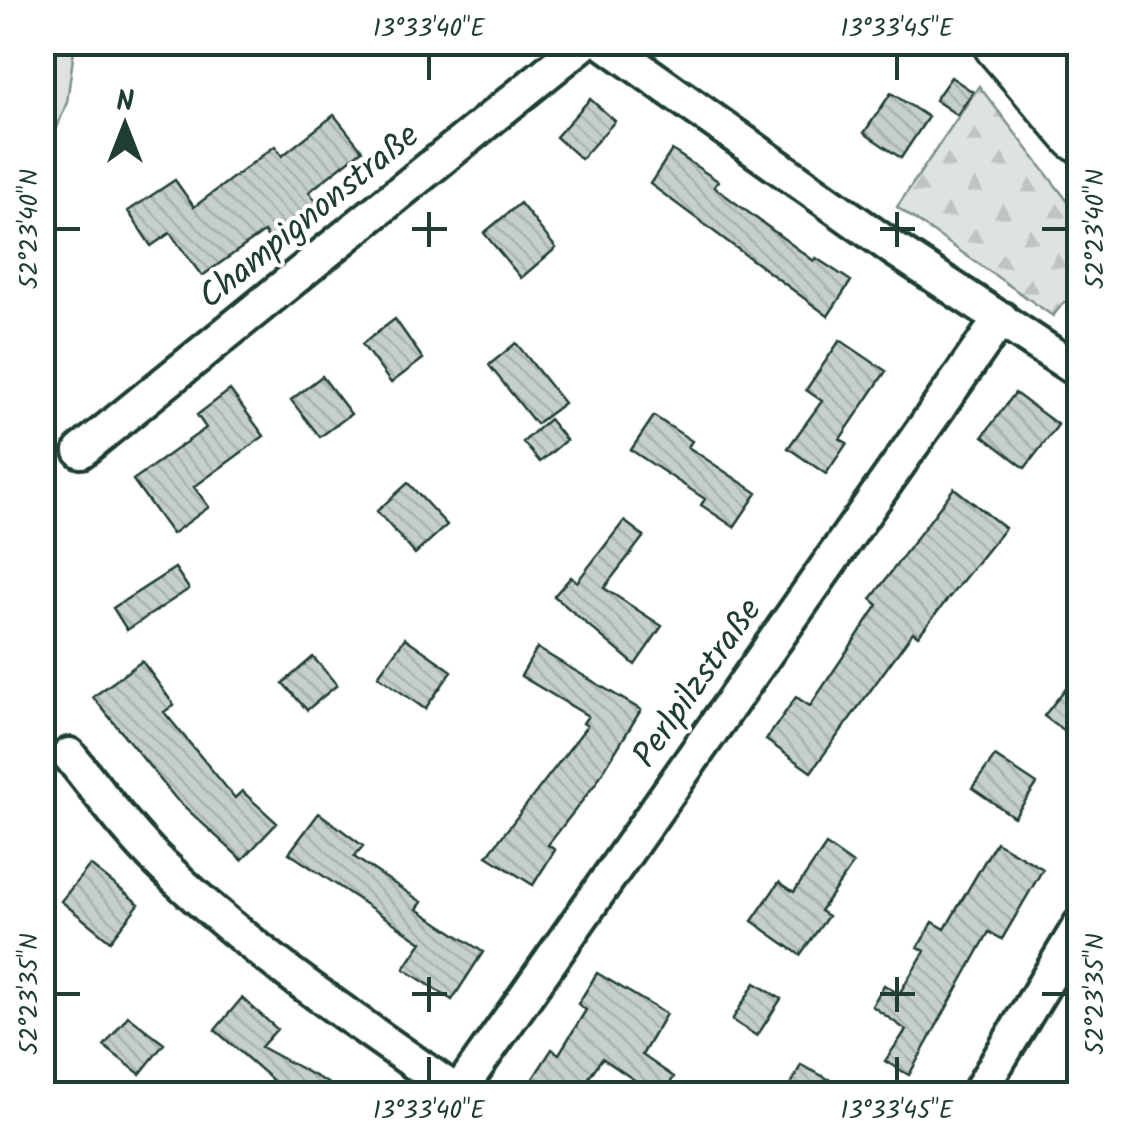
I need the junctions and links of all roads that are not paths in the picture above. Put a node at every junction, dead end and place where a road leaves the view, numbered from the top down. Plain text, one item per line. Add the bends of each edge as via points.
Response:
1 (585, 42) edge
2 (603, 42) edge
3 (1001, 42) edge
4 (1063, 42) edge
5 (1080, 62) edge
6 (1080, 134) edge
7 (1001, 318) junction
8 (1080, 372) edge
9 (81, 450) dead end
10 (68, 755) dead end
11 (1080, 925) edge
12 (457, 1094) edge
13 (978, 1094) edge

1 - 9 street, Champignonstraße
2 - 7 street via 894,250
3 - 6 highway
4 - 5 highway
7 - 8 street
7 - 12 street, Perlpilzstraße
10 - 12 street, Perlpilzstraße via 208,908 295,980
11 - 13 street

